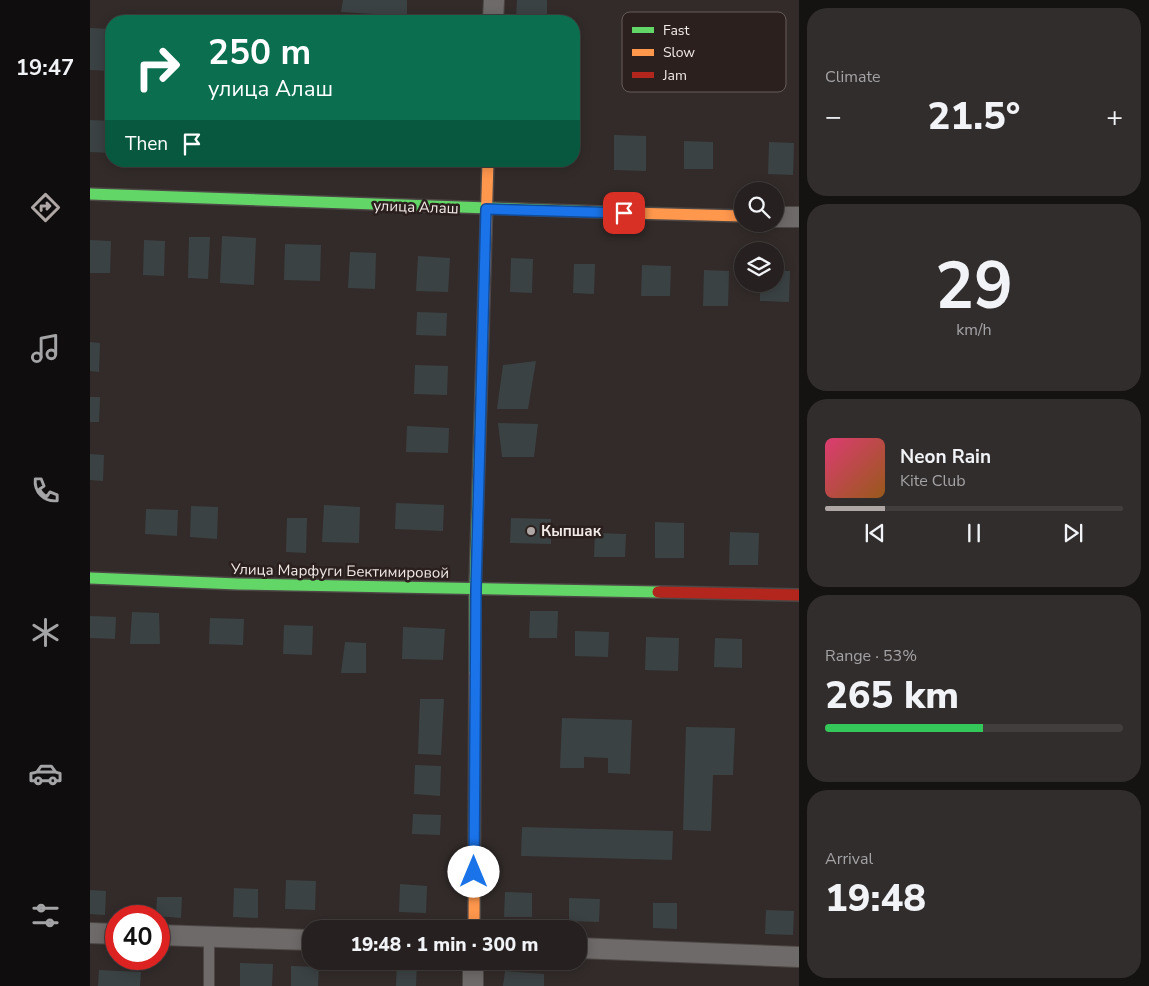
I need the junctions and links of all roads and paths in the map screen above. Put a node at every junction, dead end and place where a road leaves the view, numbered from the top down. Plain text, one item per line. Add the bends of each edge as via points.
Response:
1 (494, 0) edge
2 (493, 15) edge
3 (488, 167) edge
4 (90, 194) edge
5 (486, 209) junction
6 (734, 216) edge
7 (784, 216) edge
8 (799, 217) edge
9 (90, 578) edge
10 (476, 589) junction
11 (799, 595) edge
12 (474, 920) edge
13 (90, 933) edge
14 (105, 934) edge
15 (170, 935) edge
16 (209, 936) junction
17 (302, 940) edge
18 (587, 948) edge
19 (799, 957) edge
20 (473, 970) edge
21 (209, 986) edge
22 (473, 986) edge

1 - 2 street
3 - 5 street
4 - 5 street, улица Алаш
5 - 6 street, улица Алаш
5 - 10 street
7 - 8 street
9 - 10 street, Улица Марфуги Бектимировой
10 - 11 street, Улица Марфуги Бектимировой
10 - 12 street
13 - 14 street
15 - 16 street
16 - 17 street
16 - 21 lane
18 - 19 street
20 - 22 street

